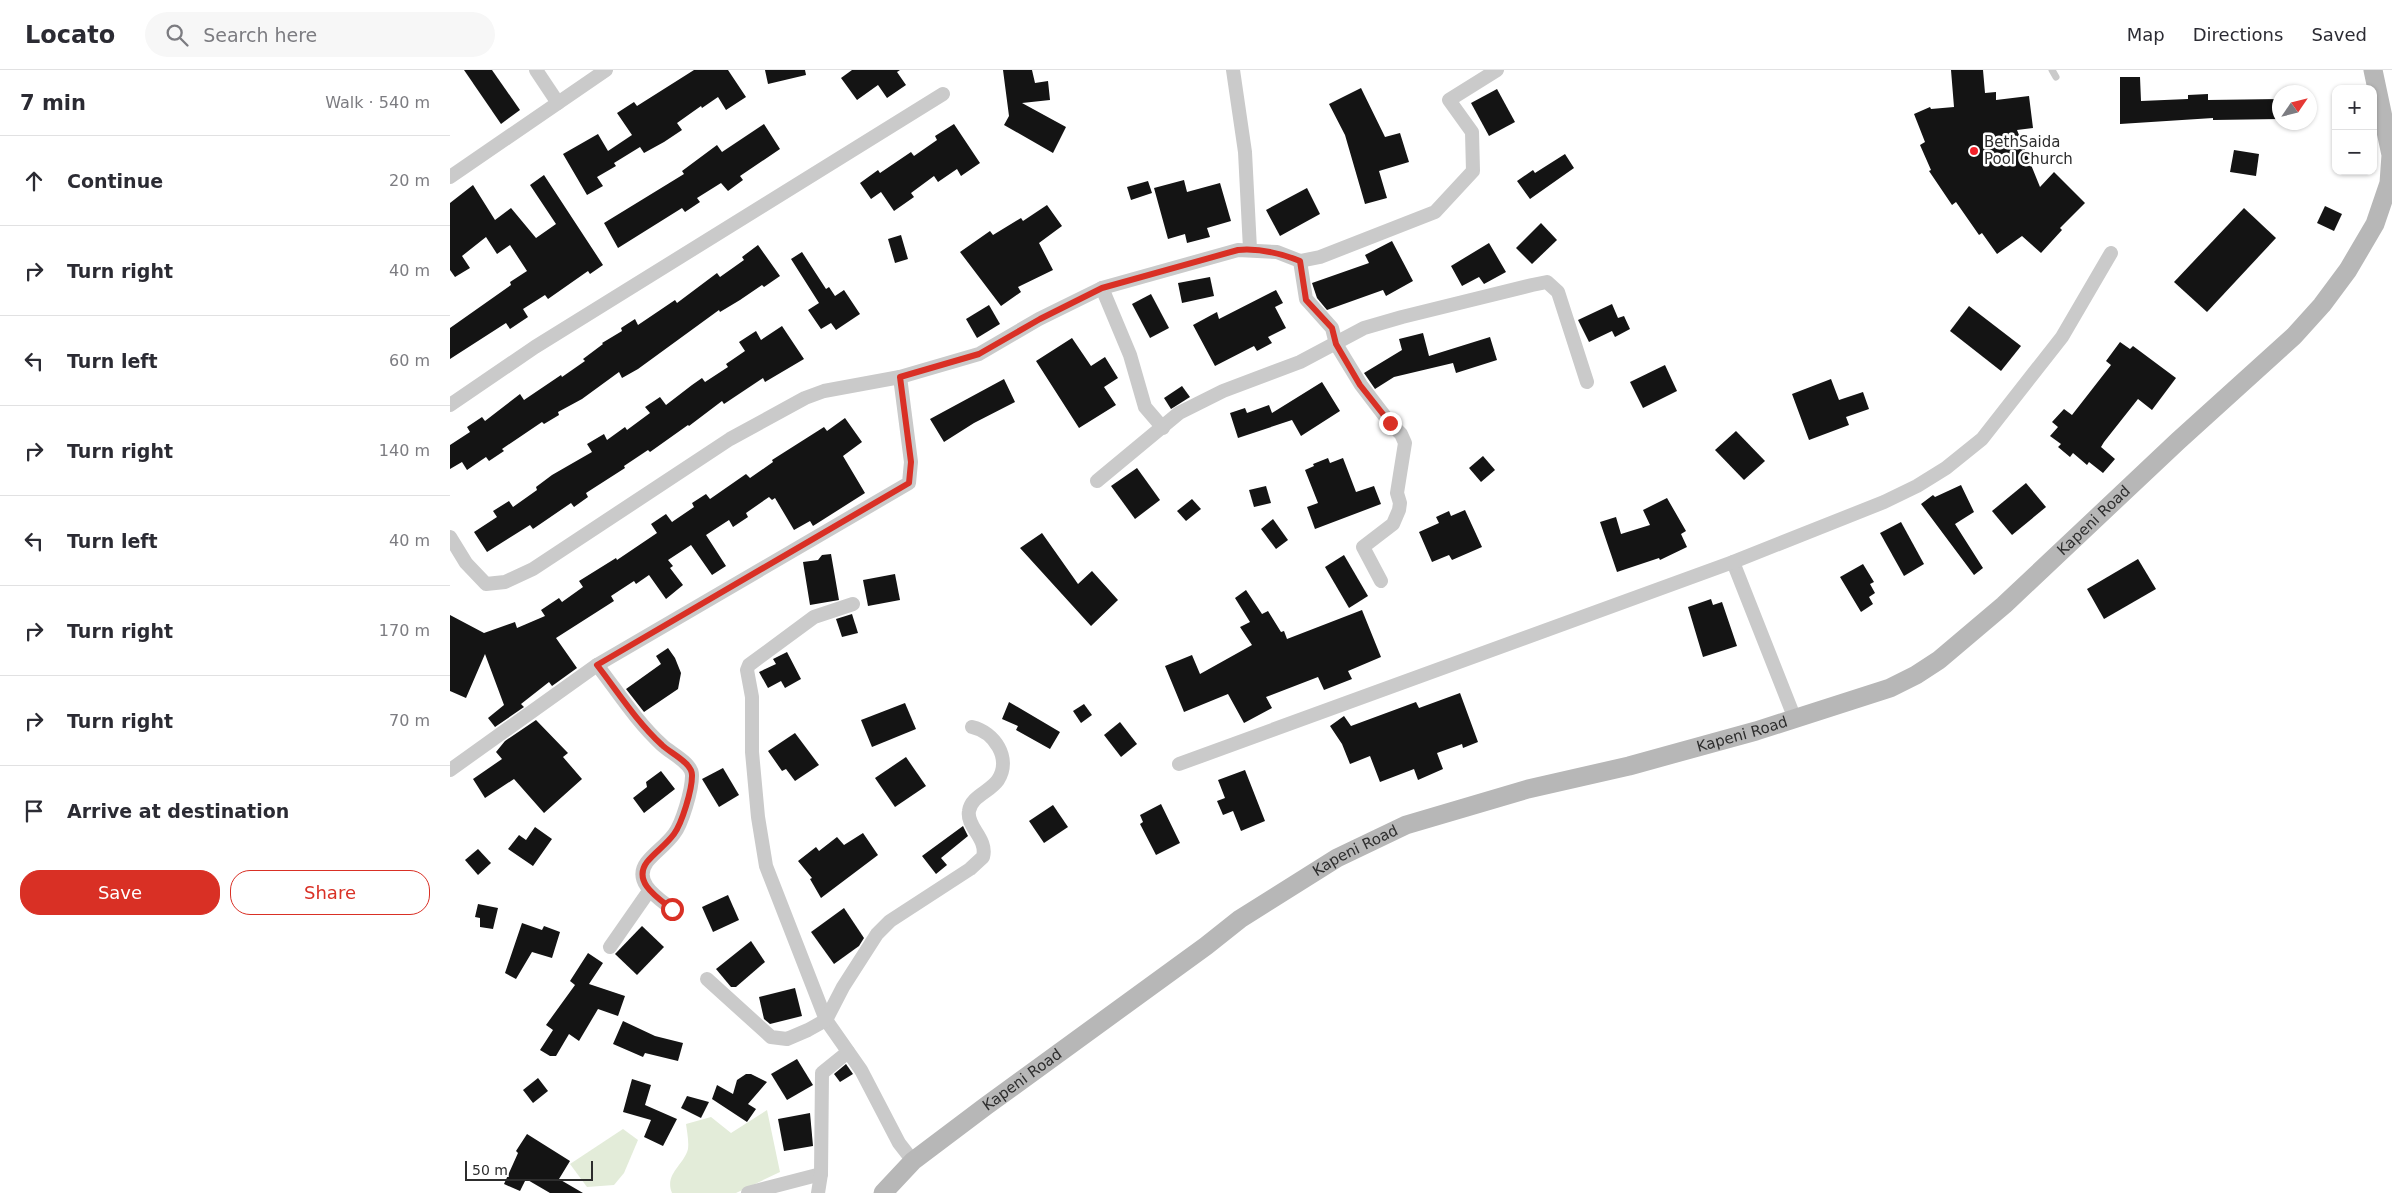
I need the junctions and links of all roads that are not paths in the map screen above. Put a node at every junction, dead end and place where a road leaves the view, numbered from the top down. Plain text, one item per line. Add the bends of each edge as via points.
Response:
1 (536, 70) edge
2 (606, 70) edge
3 (1233, 70) edge
4 (1497, 70) edge
5 (2052, 70) edge
6 (2373, 70) edge
7 (2056, 77) dead end
8 (943, 94) dead end
9 (558, 103) junction
10 (450, 177) edge
11 (2384, 226) edge
12 (1250, 249) junction
13 (2111, 253) dead end
14 (1300, 261) junction
15 (1102, 288) junction
16 (1336, 344) junction
17 (900, 377) junction
18 (1586, 382) dead end
19 (450, 404) edge
20 (1163, 428) junction
21 (1097, 481) dead end
22 (450, 537) edge
23 (1733, 562) junction
24 (1381, 581) dead end
25 (853, 604) dead end
26 (597, 665) junction
27 (1795, 719) junction
28 (972, 727) dead end
29 (1180, 764) dead end
30 (450, 770) edge
31 (650, 891) junction
32 (672, 909) dead end
33 (610, 947) dead end
34 (707, 979) dead end
35 (826, 1020) junction
36 (848, 1052) junction
37 (913, 1161) junction
38 (821, 1174) junction
39 (748, 1193) edge
40 (818, 1193) edge
41 (883, 1193) edge

1 - 9 street
2 - 9 street
3 - 12 street via 1245,152
4 - 14 street via 1449,100 1472,132 1473,171 1435,212 1320,257
5 - 7 lane
6 - 11 main road, Kapeni Road via 2391,155
8 - 19 street via 535,347
9 - 10 street
11 - 27 main road, Kapeni Road via 2294,336 2004,605 1939,660 1890,688
12 - 14 street via 1277,252
12 - 15 street
13 - 23 street via 2062,337 1982,439 1946,468 1884,502
14 - 16 street via 1306,300 1332,328
15 - 17 street via 979,354
15 - 20 street via 1130,356 1145,407
16 - 18 street via 1364,328 1547,282 1558,292
16 - 20 street via 1223,390 1179,413
16 - 24 street via 1360,385 1405,443 1397,493 1399,510 1393,524 1363,547
17 - 22 street via 824,391 776,412 533,569 505,582 486,584 477,577
17 - 26 street via 911,462 909,483
20 - 21 street
23 - 27 street
23 - 29 street
25 - 35 street via 814,617 747,670 752,697 752,752 762,849
26 - 30 street
26 - 31 street via 642,725 693,774 675,834 646,863 642,873
27 - 37 main road, Kapeni Road via 1629,766 1528,789 1406,825 1337,858 1240,919
28 - 35 street via 992,736 1001,752 1002,768 998,781 976,799 969,810 984,846 984,857 890,921 877,934
31 - 32 street
31 - 33 street
34 - 35 street via 771,1037 787,1039
35 - 36 street
36 - 37 street via 861,1070 899,1143
36 - 38 street via 822,1073
37 - 41 main road, Kapeni Road
38 - 39 street
38 - 40 street

